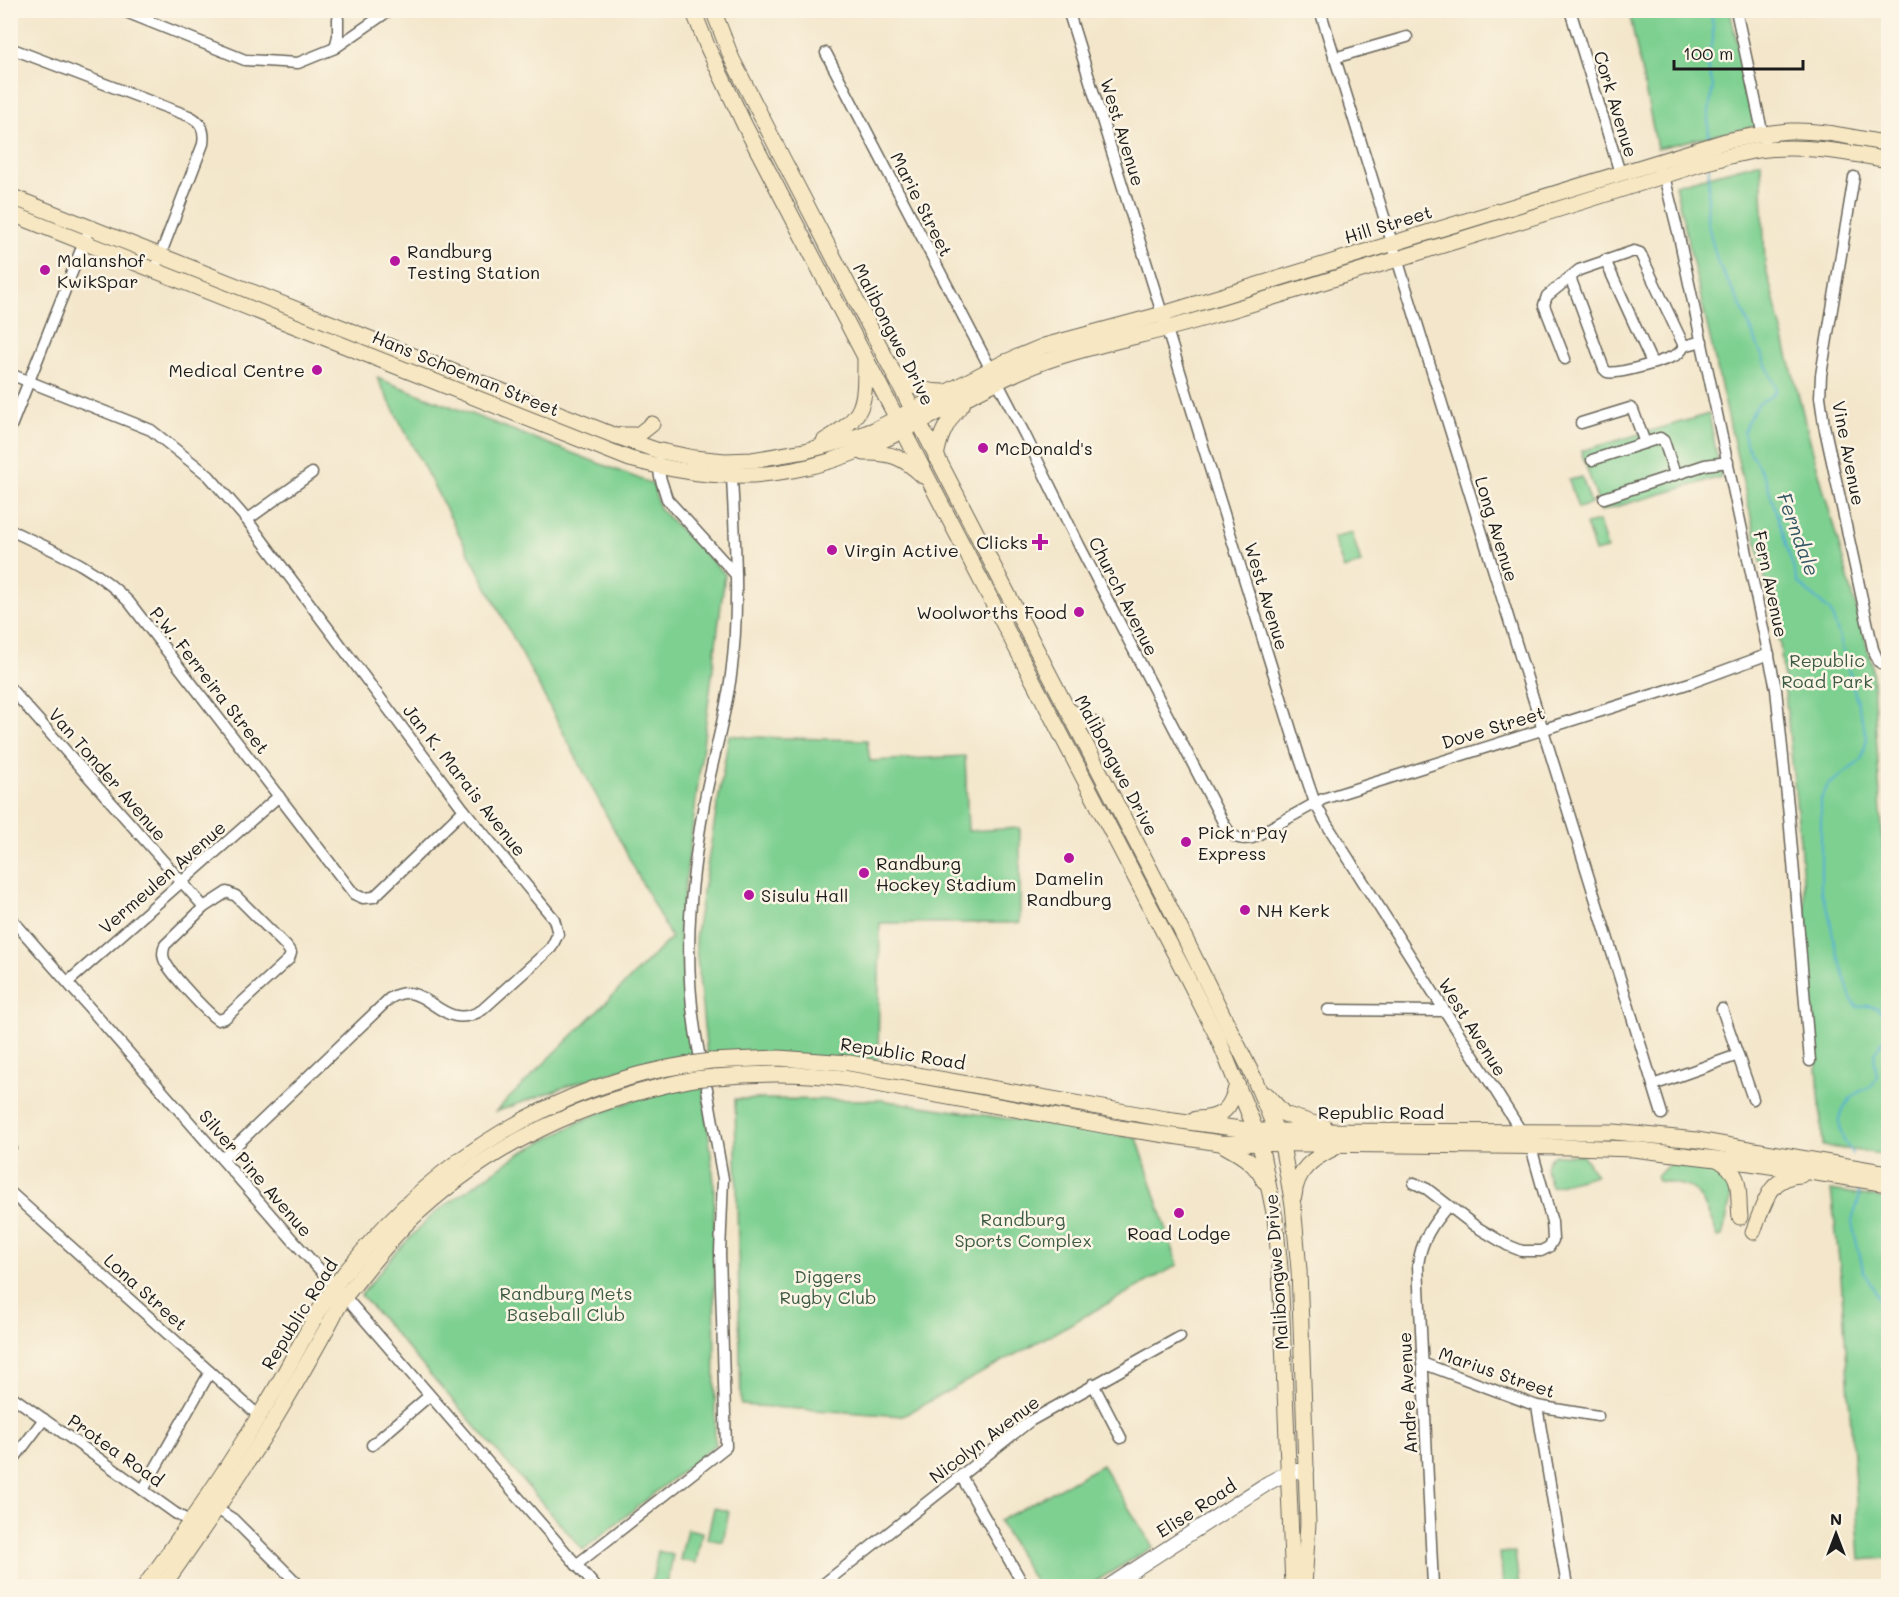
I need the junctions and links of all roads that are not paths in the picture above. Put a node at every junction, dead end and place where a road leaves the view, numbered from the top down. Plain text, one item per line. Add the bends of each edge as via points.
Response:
1 (121, 10) edge
2 (390, 10) edge
3 (693, 10) edge
4 (713, 10) edge
5 (1068, 10) edge
6 (1320, 10) edge
7 (1570, 10) edge
8 (1736, 10) edge
9 (338, 19) dead end
10 (1407, 37) dead end
11 (10, 48) edge
12 (335, 48) junction
13 (826, 53) dead end
14 (1334, 58) junction
15 (1763, 134) junction
16 (1888, 144) edge
17 (1766, 150) junction
18 (1701, 155) junction
19 (1888, 160) edge
20 (1647, 165) junction
21 (1620, 173) junction
22 (1664, 176) junction
23 (1854, 177) dead end
24 (10, 196) edge
25 (10, 213) edge
26 (89, 227) junction
27 (84, 242) junction
28 (1391, 243) junction
29 (160, 256) junction
30 (1396, 259) junction
31 (1605, 260) junction
32 (154, 270) junction
33 (1570, 277) junction
34 (1163, 314) junction
35 (1168, 329) junction
36 (1702, 341) junction
37 (1684, 345) junction
38 (865, 358) junction
39 (1565, 359) dead end
40 (1652, 363) junction
41 (892, 373) junction
42 (10, 374) edge
43 (993, 376) junction
44 (29, 382) junction
45 (946, 392) junction
46 (969, 396) junction
47 (914, 416) junction
48 (1581, 423) dead end
49 (652, 424) dead end
50 (900, 424) junction
51 (10, 429) edge
52 (613, 435) junction
53 (1645, 443) junction
54 (656, 450) junction
55 (806, 451) junction
56 (855, 454) junction
57 (936, 458) junction
58 (1592, 460) dead end
59 (1728, 462) junction
60 (658, 467) junction
61 (312, 473) dead end
62 (1675, 474) junction
63 (732, 476) junction
64 (931, 484) junction
65 (1604, 498) dead end
66 (247, 520) junction
67 (10, 530) edge
68 (736, 574) junction
69 (1769, 654) junction
70 (1888, 668) edge
71 (10, 688) edge
72 (1065, 708) junction
73 (1543, 729) junction
74 (1090, 755) junction
75 (279, 796) junction
76 (1315, 803) junction
77 (464, 810) junction
78 (1232, 836) joint
79 (181, 883) junction
80 (204, 907) junction
81 (10, 917) edge
82 (68, 982) junction
83 (1722, 1009) dead end
84 (1328, 1011) dead end
85 (1443, 1011) junction
86 (1738, 1055) junction
87 (700, 1059) junction
88 (1810, 1061) dead end
89 (1254, 1078) junction
90 (711, 1083) junction
91 (1237, 1084) junction
92 (1653, 1085) junction
93 (1753, 1099) dead end
94 (1662, 1114) dead end
95 (1166, 1119) junction
96 (1520, 1132) junction
97 (1258, 1138) junction
98 (1279, 1138) junction
99 (1337, 1138) junction
100 (1220, 1143) junction
101 (1531, 1147) junction
102 (1718, 1159) junction
103 (222, 1160) junction
104 (1888, 1173) edge
105 (1828, 1174) junction
106 (1414, 1183) dead end
107 (1888, 1184) edge
108 (10, 1192) edge
109 (1271, 1196) junction
110 (1293, 1205) junction
111 (1448, 1206) junction
112 (1740, 1217) dead end
113 (1754, 1232) dead end
114 (340, 1291) junction
115 (1180, 1337) dead end
116 (1422, 1363) junction
117 (210, 1372) junction
118 (1093, 1384) junction
119 (10, 1395) edge
120 (429, 1396) junction
121 (1537, 1406) junction
122 (259, 1416) junction
123 (1598, 1416) dead end
124 (44, 1419) junction
125 (1121, 1438) dead end
126 (372, 1445) dead end
127 (10, 1464) edge
128 (1307, 1470) junction
129 (1290, 1472) junction
130 (961, 1476) junction
131 (143, 1490) junction
132 (211, 1505) junction
133 (197, 1526) junction
134 (576, 1565) junction
135 (1116, 1584) edge
136 (145, 1587) edge
137 (163, 1587) edge
138 (300, 1587) edge
139 (595, 1587) edge
140 (821, 1587) edge
141 (1024, 1587) edge
142 (1293, 1587) edge
143 (1304, 1587) edge
144 (1432, 1587) edge
145 (1568, 1587) edge

1 - 12 street via 244,60 297,63
2 - 12 street
3 - 38 main road, Malibongwe Drive via 745,126
4 - 41 main road, Malibongwe Drive via 732,59
5 - 34 street, West Avenue
6 - 14 street, Long Avenue
7 - 21 street, Cork Avenue
8 - 15 street
9 - 12 street
10 - 14 street
11 - 29 street via 194,118 202,127 203,144
13 - 43 street, Marie Street
14 - 28 street, Long Avenue
15 - 16 main road, Hill Street via 1827,133
15 - 17 street
15 - 18 main road, Hill Street via 1726,141
17 - 18 main road, Hill Street via 1730,156
17 - 19 main road, Hill Street via 1807,148
18 - 20 main road, Hill Street
18 - 22 main road, Hill Street
20 - 21 main road, Hill Street
20 - 22 street
21 - 28 main road, Hill Street
22 - 30 main road, Hill Street
22 - 36 street, Fern Avenue
23 - 70 street, Vine Avenue via 1820,397 1871,643 1878,661
24 - 26 main road, Hans Schoeman Street
25 - 27 main road, Hans Schoeman Street
26 - 27 street
26 - 29 main road, Hans Schoeman Street
27 - 32 main road, Hans Schoeman Street
27 - 44 street
28 - 30 street, Long Avenue
28 - 34 main road, Hill Street
29 - 32 street
29 - 52 main road, Hans Schoeman Street
30 - 35 main road, Hill Street
30 - 73 street, Long Avenue
31 - 33 street
31 - 37 street via 1634,251 1640,253
31 - 40 street
32 - 60 main road, Hans Schoeman Street
33 - 39 street via 1544,301
33 - 40 street via 1604,369 1612,374
34 - 35 street, West Avenue
34 - 43 main road, Hill Street via 1044,346
35 - 43 main road, Hill Street
35 - 76 street, West Avenue
36 - 37 street
36 - 59 street, Fern Avenue
37 - 40 street via 1673,357
38 - 50 main road, Malibongwe Drive
38 - 55 main road via 864,398 858,414 847,427
41 - 45 main road via 918,389
41 - 47 main road, Malibongwe Drive
42 - 44 street, Jan K. Marais Avenue
43 - 45 main road, Hill Street
43 - 46 main road, Hill Street
43 - 78 street, Church Avenue
44 - 51 street
44 - 66 street, Jan K. Marais Avenue via 151,430 209,476
45 - 47 main road, Hill Street
46 - 47 main road, Hill Street
46 - 57 main road via 945,427
47 - 50 main road, Hans Schoeman Street
47 - 57 main road, Malibongwe Drive
48 - 53 street via 1630,408
49 - 52 main road via 637,435
50 - 55 main road, Hans Schoeman Street
50 - 56 main road, Hans Schoeman Street
50 - 64 main road, Malibongwe Drive
52 - 54 main road, Hans Schoeman Street
53 - 58 street
53 - 62 street via 1662,439
54 - 55 main road, Hans Schoeman Street via 725,461
54 - 60 street
56 - 63 main road, Hans Schoeman Street via 794,470
56 - 64 main road via 888,453 914,467
57 - 72 main road, Malibongwe Drive
59 - 62 street
59 - 69 street, Fern Avenue
60 - 63 main road, Hans Schoeman Street
60 - 68 street via 667,499
61 - 66 street
62 - 65 street
63 - 68 street
64 - 91 main road, Malibongwe Drive via 1218,1038
66 - 77 street, Jan K. Marais Avenue
67 - 75 street, P.W. Ferreira Street via 87,567 112,585
68 - 87 street via 731,678 704,805 690,908 689,978
69 - 73 street, Dove Street
69 - 88 street, Fern Avenue via 1781,720
71 - 79 street, Van Tonder Avenue
72 - 74 main road, Malibongwe Drive
72 - 74 main road via 1095,726
73 - 76 street, Dove Street
73 - 92 street, Long Avenue
74 - 89 main road, Malibongwe Drive
75 - 77 street, P.W. Ferreira Street via 349,888 363,898 374,897
75 - 79 street, Vermeulen Avenue
76 - 78 street, Dove Street via 1261,834 1246,839
76 - 85 street, West Avenue
77 - 103 street, Jan K. Marais Avenue via 554,919 558,934 555,942 472,1016 452,1016 412,993 395,996
79 - 80 street, Van Tonder Avenue
79 - 82 street, Vermeulen Avenue
80 - 80 street via 223,893 231,893 291,953 221,1020 209,1013 163,957 165,945
81 - 82 street, Silver Pine Avenue
82 - 103 street, Silver Pine Avenue
83 - 86 street
84 - 85 street
85 - 96 street, West Avenue
86 - 92 street
86 - 93 street
87 - 95 main road, Republic Road via 778,1058 849,1063
87 - 114 main road, Republic Road via 607,1084 543,1109 504,1131 449,1167 375,1235
89 - 98 main road, Malibongwe Drive
89 - 99 main road via 1284,1114
90 - 100 main road, Republic Road via 771,1072 803,1073
90 - 114 main road, Republic Road, bridge via 694,1079 605,1101 509,1146 453,1184 407,1223
90 - 134 street via 723,1179 720,1253 726,1447
91 - 95 main road via 1224,1112 1199,1119
91 - 97 main road, Malibongwe Drive
92 - 94 street, Long Avenue
95 - 97 main road, Republic Road
96 - 99 main road, Republic Road
96 - 101 street, West Avenue
96 - 104 main road, Republic Road via 1653,1135
97 - 98 main road, Republic Road
97 - 100 main road, Republic Road
97 - 109 main road, Malibongwe Drive
98 - 99 main road, Republic Road
98 - 110 main road, Malibongwe Drive
99 - 101 main road, Republic Road
99 - 110 main road via 1301,1171
100 - 109 main road via 1256,1167
101 - 102 main road, Republic Road via 1633,1149
101 - 111 street via 1553,1232 1549,1247 1533,1252 1507,1245
102 - 105 main road, Republic Road
102 - 112 main road via 1738,1179
103 - 114 street, Silver Pine Avenue
105 - 107 main road, Republic Road
105 - 113 main road via 1782,1179 1770,1192
106 - 111 street
108 - 117 street, Lona Street
109 - 129 main road, Malibongwe Drive via 1278,1236
110 - 128 main road, Malibongwe Drive
111 - 116 street, Andre Avenue via 1428,1232 1420,1252
114 - 120 street, Silver Pine Avenue
114 - 122 main road, Republic Road
114 - 132 main road, Republic Road via 284,1403
115 - 118 street, Nicolyn Avenue
116 - 121 street, Marius Street
116 - 144 street, Andre Avenue
117 - 122 street, Lona Street
117 - 131 street
118 - 125 street
118 - 130 street, Nicolyn Avenue via 1030,1421
119 - 124 street, Protea Road
120 - 126 street
120 - 134 street, Silver Pine Avenue
121 - 123 street, Marius Street
121 - 145 street
122 - 132 main road, Republic Road
124 - 127 street
124 - 131 street, Protea Road
128 - 129 street, Elise Road
128 - 143 main road, Malibongwe Drive
129 - 135 street, Elise Road
129 - 142 main road, Malibongwe Drive
130 - 140 street, Nicolyn Avenue
130 - 141 street
131 - 133 street, Protea Road
132 - 133 main road, Republic Road
132 - 138 street via 233,1520
133 - 136 main road, Republic Road
133 - 137 main road, Republic Road
134 - 139 street, Silver Pine Avenue

